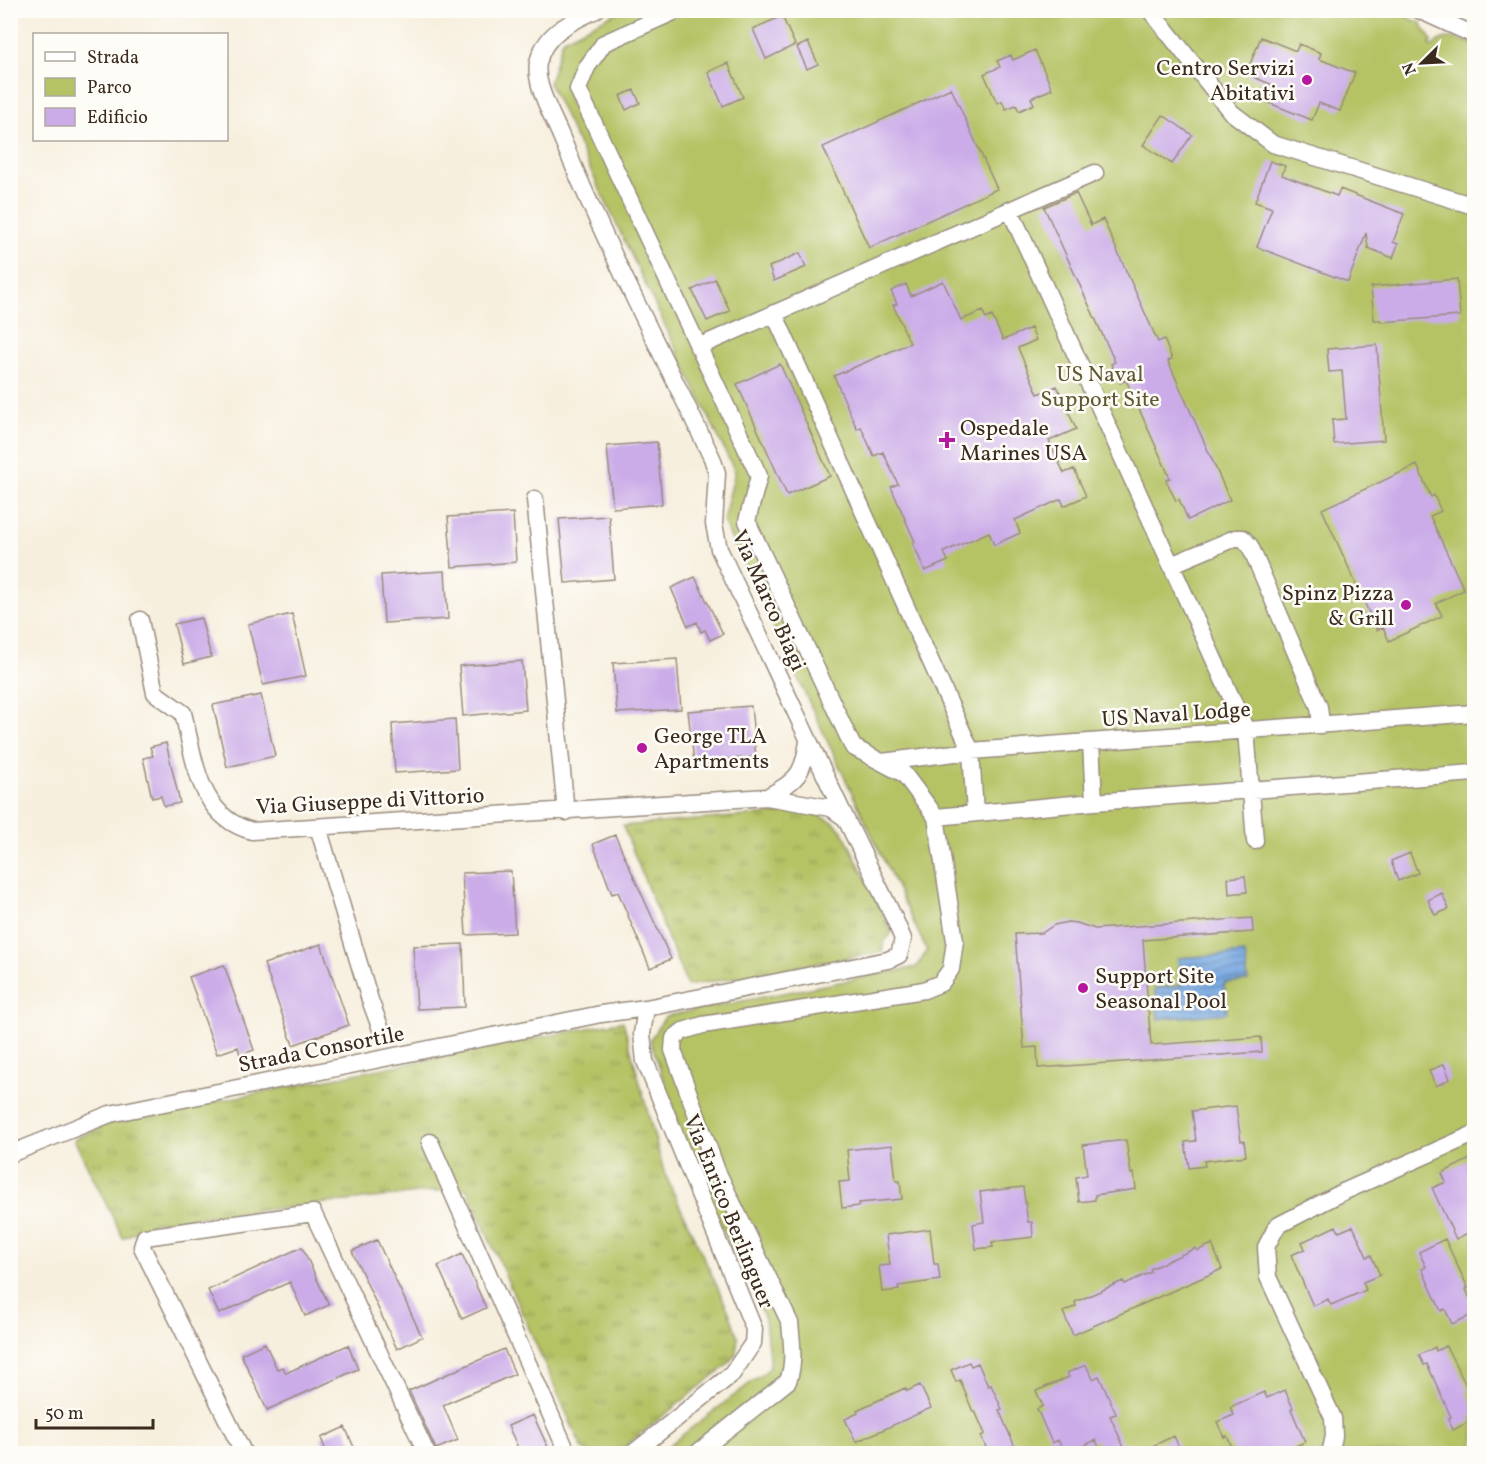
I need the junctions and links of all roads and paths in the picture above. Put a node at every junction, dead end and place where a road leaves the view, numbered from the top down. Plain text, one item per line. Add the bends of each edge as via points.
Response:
1 (596, 10) edge
2 (678, 10) edge
3 (1150, 10) edge
4 (1419, 10) edge
5 (1474, 35) edge
6 (1095, 173) dead end
7 (1474, 206) edge
8 (1010, 210) junction
9 (774, 313) junction
10 (698, 346) junction
11 (535, 499) dead end
12 (1172, 566) junction
13 (140, 620) dead end
14 (1474, 713) edge
15 (1321, 725) junction
16 (1246, 730) junction
17 (809, 741) junction
18 (1091, 742) junction
19 (971, 752) junction
20 (882, 762) junction
21 (1474, 773) edge
22 (799, 776) junction
23 (828, 782) junction
24 (1251, 790) junction
25 (767, 797) junction
26 (1094, 802) junction
27 (818, 805) junction
28 (566, 812) junction
29 (975, 813) junction
30 (936, 817) junction
31 (845, 818) junction
32 (318, 827) junction
33 (1255, 841) dead end
34 (646, 1008) junction
35 (382, 1032) dead end
36 (1474, 1134) edge
37 (430, 1142) dead end
38 (10, 1154) edge
39 (244, 1454) edge
40 (427, 1454) edge
41 (568, 1454) edge
42 (632, 1454) edge
43 (696, 1454) edge
44 (1330, 1454) edge

1 - 17 street, Via Marco Biagi via 565,25 548,41 538,64 539,85 584,192 712,458 717,473 714,524 719,549
2 - 10 street via 604,43 578,89
3 - 7 street via 1232,112 1273,144
4 - 5 street
6 - 8 street
8 - 9 street
8 - 12 street
9 - 10 street
9 - 19 street
10 - 20 street via 759,476 747,521 853,747
11 - 28 street
12 - 15 street via 1243,538 1250,546 1319,707
12 - 16 street
13 - 32 street, Via Giuseppe di Vittorio via 156,693 183,713 202,789 216,810 236,827 252,831
14 - 15 street, US Naval Lodge
15 - 16 street, US Naval Lodge
16 - 18 street, US Naval Lodge
16 - 24 street
17 - 22 street
17 - 23 street, Via Marco Biagi
18 - 19 street, US Naval Lodge
18 - 26 street
19 - 20 street, US Naval Lodge
19 - 29 street
20 - 30 street via 904,774
21 - 24 street
22 - 23 street
22 - 25 street, Via Giuseppe di Vittorio
23 - 27 street
23 - 31 street, Via Marco Biagi
24 - 26 street
24 - 33 street
25 - 27 street, Via Giuseppe di Vittorio
25 - 28 street, Via Giuseppe di Vittorio
26 - 29 street
27 - 31 street, Via Giuseppe di Vittorio
28 - 32 street, Via Giuseppe di Vittorio
29 - 30 street
30 - 43 street via 955,941 951,969 941,983 924,990 703,1025 674,1038 673,1050 717,1171 790,1323 793,1350 788,1382
31 - 34 street, Via Marco Biagi via 903,939 899,955
32 - 35 street
34 - 38 street, Strada Consortile via 110,1114
34 - 42 street, Via Enrico Berlinguer via 642,1034 645,1060 754,1329 753,1343 732,1374
36 - 44 street via 1277,1226 1266,1247 1268,1277 1333,1418
37 - 41 street
39 - 40 street via 142,1247 145,1237 313,1213

